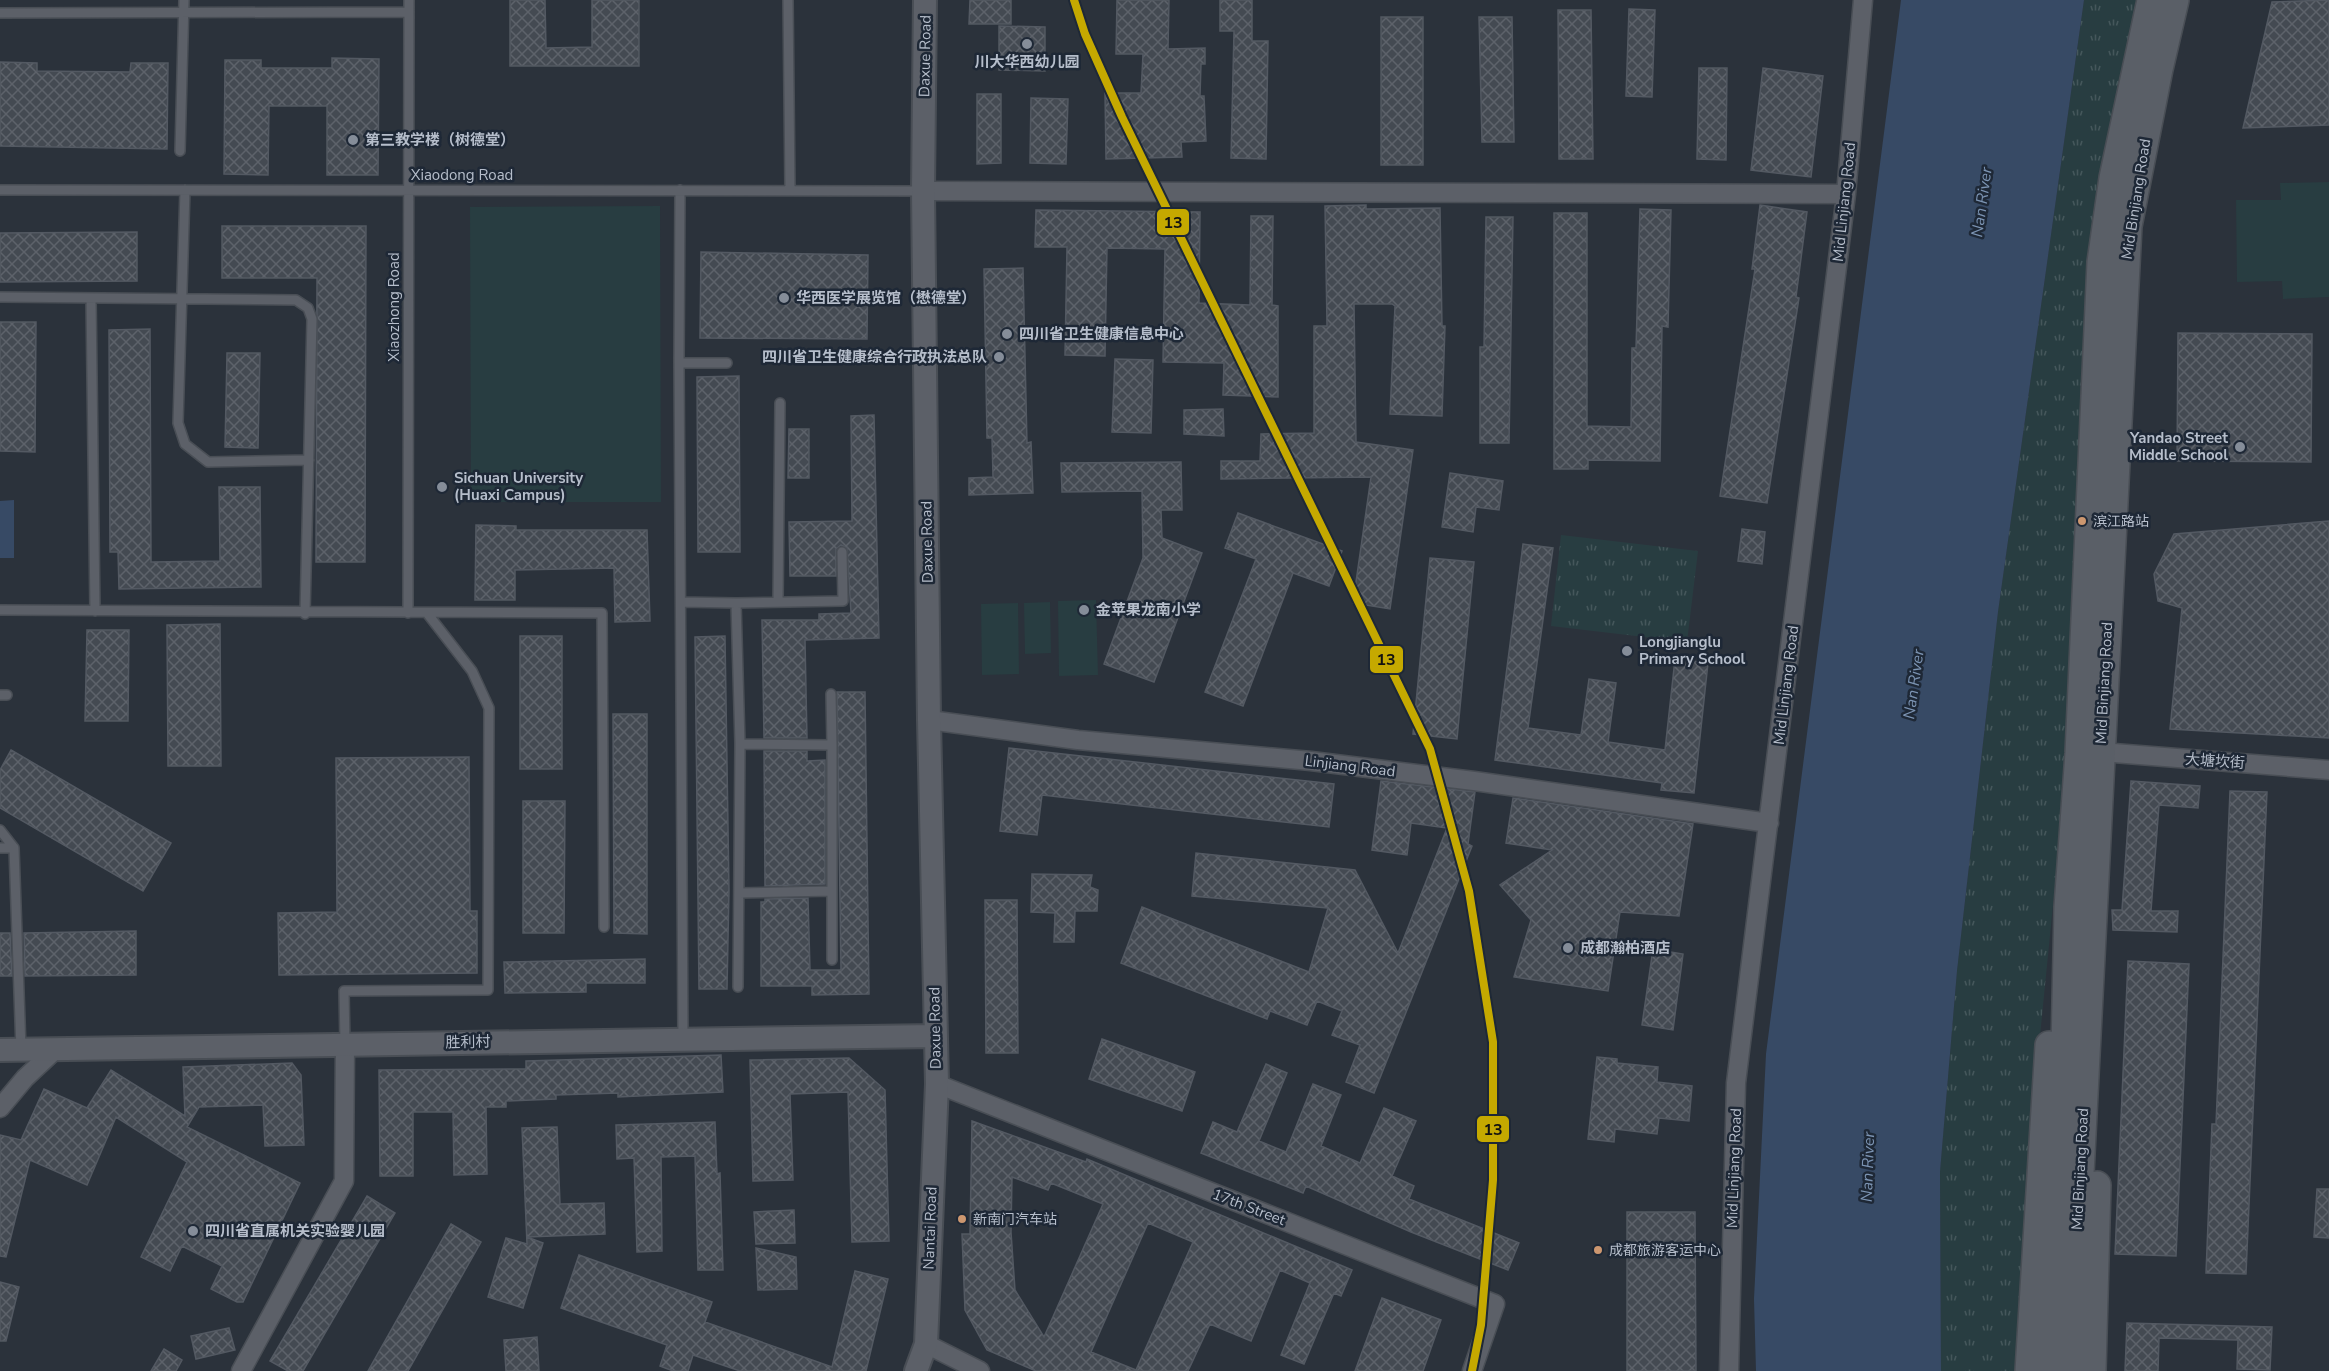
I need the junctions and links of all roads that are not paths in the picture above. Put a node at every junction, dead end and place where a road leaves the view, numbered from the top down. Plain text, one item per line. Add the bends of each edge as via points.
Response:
1 (184, 0) edge
2 (409, 0) edge
3 (788, 0) edge
4 (925, 0) edge
5 (1863, 0) edge
6 (2151, 0) edge
7 (2175, 0) edge
8 (183, 12) junction
9 (409, 12) junction
10 (0, 13) edge
11 (180, 151) dead end
12 (0, 190) edge
13 (185, 190) junction
14 (409, 190) junction
15 (680, 190) junction
16 (790, 190) junction
17 (923, 191) junction
18 (1846, 194) junction
19 (0, 297) edge
20 (91, 298) junction
21 (181, 298) junction
22 (680, 363) junction
23 (727, 363) dead end
24 (780, 403) dead end
25 (309, 460) junction
26 (842, 552) dead end
27 (681, 602) junction
28 (778, 602) junction
29 (736, 603) junction
30 (0, 610) edge
31 (95, 611) junction
32 (408, 613) junction
33 (427, 613) junction
34 (305, 614) junction
35 (831, 694) dead end
36 (929, 720) junction
37 (740, 744) junction
38 (832, 745) junction
39 (2101, 752) junction
40 (2329, 770) edge
41 (1769, 823) junction
42 (0, 830) edge
43 (0, 848) edge
44 (14, 848) junction
45 (831, 891) junction
46 (739, 892) junction
47 (2080, 908) junction
48 (604, 927) dead end
49 (832, 960) dead end
50 (738, 987) dead end
51 (935, 1036) junction
52 (683, 1039) junction
53 (345, 1044) junction
54 (56, 1049) junction
55 (11, 1050) edge
56 (937, 1084) junction
57 (0, 1108) edge
58 (926, 1344) junction
59 (241, 1371) edge
60 (916, 1371) edge
61 (980, 1371) edge
62 (1472, 1371) edge
63 (1729, 1371) edge
64 (2029, 1371) edge
65 (2051, 1371) edge
66 (2070, 1371) edge
67 (2092, 1371) edge

1 - 8 lane
2 - 9 lane, Xiaozhong Road
3 - 16 lane
4 - 17 street, Daxue Road
5 - 18 street, Mid Linjiang Road
6 - 47 main road, Mid Binjiang Road via 2105,225 2079,753
7 - 39 main road, Mid Binjiang Road via 2128,226
8 - 9 lane
8 - 10 lane
8 - 11 lane
9 - 14 lane, Xiaozhong Road
12 - 13 lane, Xiaodong Road
13 - 14 lane, Xiaodong Road
13 - 21 lane
14 - 15 lane, Xiaodong Road
14 - 32 lane, Xiaozhong Road
15 - 16 lane, Xiaodong Road
15 - 22 lane
16 - 17 lane, Xiaodong Road
17 - 18 street
17 - 36 street, Daxue Road
18 - 41 street, Mid Linjiang Road
19 - 20 lane
20 - 21 lane
20 - 31 lane
21 - 25 lane via 178,423 185,444 208,462
21 - 25 lane via 296,300 308,308 312,319
22 - 23 lane
22 - 27 lane
24 - 28 lane
25 - 34 lane
26 - 28 lane via 843,601
27 - 29 lane
27 - 52 lane
28 - 29 lane
29 - 37 lane
30 - 31 lane
31 - 34 lane
32 - 33 lane
32 - 34 lane
33 - 48 lane via 602,613
33 - 53 lane via 472,671 489,708 488,990 344,991
35 - 38 lane
36 - 41 street, Linjiang Road via 1078,740 1474,781
36 - 51 street, Daxue Road
37 - 38 lane
37 - 46 lane
38 - 45 lane
39 - 40 street, 大塘坎街
39 - 47 main road, Mid Binjiang Road
41 - 63 street, Mid Linjiang Road via 1736,1083
42 - 44 lane
43 - 44 lane
44 - 55 lane
45 - 46 lane
45 - 49 lane
46 - 50 lane
47 - 64 main road via 2047,1064
47 - 65 main road, Mid Binjiang Road via 2064,1095
47 - 66 main road, Mid Binjiang Road
47 - 67 main road via 2102,1039
51 - 52 street, 胜利村
51 - 56 street, Daxue Road
52 - 53 street, 胜利村
53 - 54 street, 胜利村
53 - 59 street via 345,1181
54 - 55 street, 胜利村
54 - 57 street
56 - 58 street, Nantai Road
56 - 62 street, 17th Street via 1495,1304
58 - 60 street, Nantai Road
58 - 61 street

